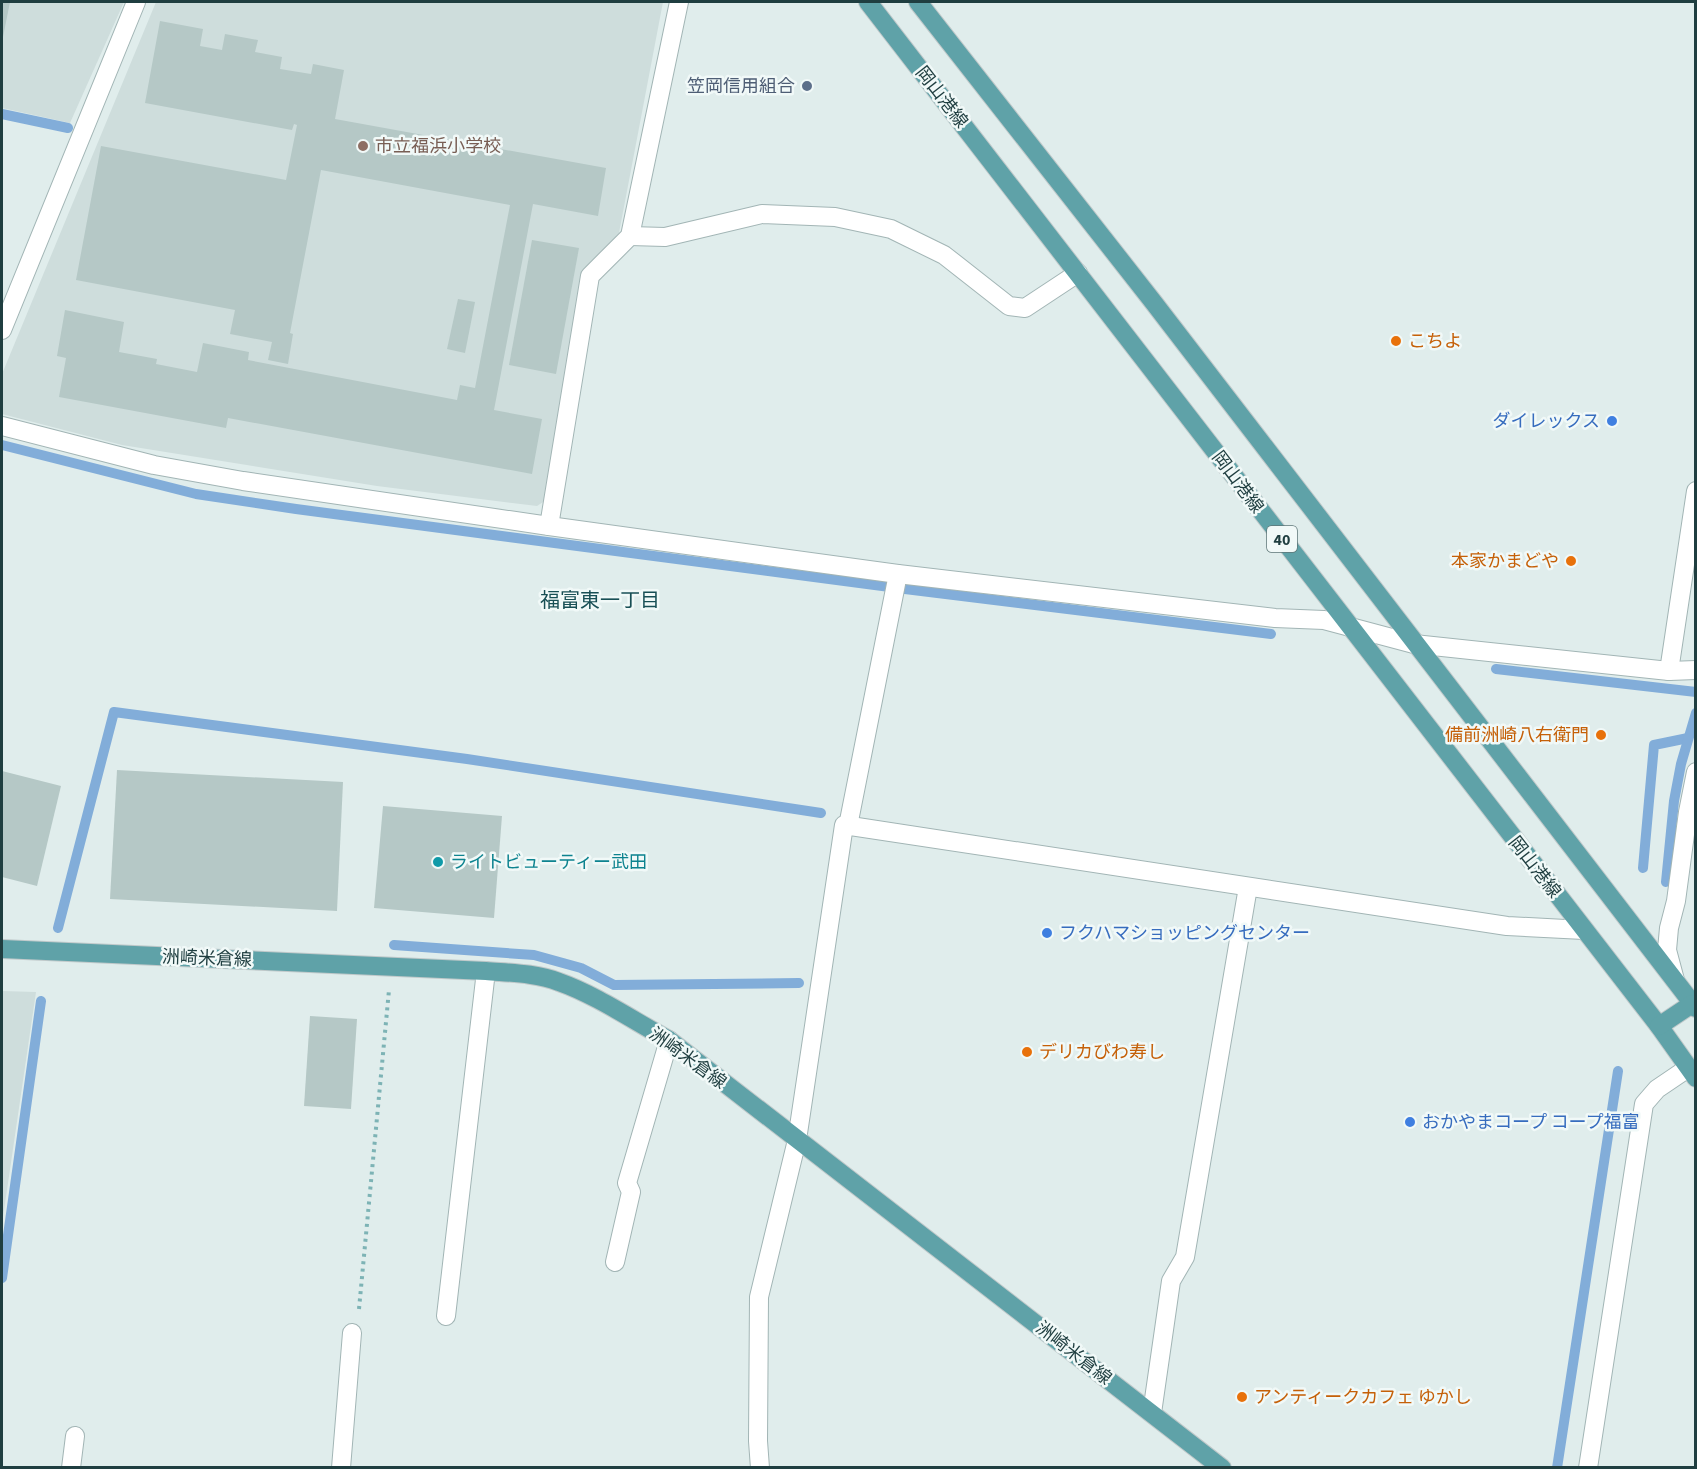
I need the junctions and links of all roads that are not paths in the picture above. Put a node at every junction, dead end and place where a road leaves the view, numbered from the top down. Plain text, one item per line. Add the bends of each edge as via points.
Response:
1 (136, 2) edge
2 (679, 2) edge
3 (868, 2) edge
4 (918, 2) edge
5 (630, 236) junction
6 (1078, 273) junction
7 (8, 296) edge
8 (2, 330) edge
9 (2, 426) edge
10 (1695, 491) edge
11 (549, 526) junction
12 (896, 583) junction
13 (1349, 626) junction
14 (1414, 644) junction
15 (1695, 670) edge
16 (1669, 671) junction
17 (1695, 772) edge
18 (848, 826) junction
19 (1248, 887) junction
20 (1584, 930) junction
21 (2, 949) edge
22 (486, 971) junction
23 (1675, 981) junction
24 (1694, 1006) edge
25 (1659, 1026) junction
26 (669, 1040) junction
27 (1691, 1073) edge
28 (797, 1140) junction
29 (615, 1262) dead end
30 (446, 1316) dead end
31 (352, 1333) road end
32 (1152, 1413) junction
33 (75, 1436) dead end
34 (71, 1467) edge
35 (341, 1467) edge
36 (760, 1467) edge
37 (1222, 1467) edge
38 (1588, 1467) edge

1 - 7 street
2 - 5 street
3 - 6 main road, 岡山港線 / 40
4 - 14 main road, 40
5 - 6 street via 665,237 762,214 835,217 891,229 944,255 1010,306 1025,308
5 - 11 street via 590,276
6 - 13 main road, 岡山港線 / 40
7 - 8 street
9 - 11 street via 154,465
10 - 16 street
11 - 12 street
12 - 13 street via 1324,620
12 - 18 street
13 - 14 street
13 - 20 main road, 岡山港線 / 40
14 - 16 street
14 - 23 main road, 40
15 - 16 street
17 - 23 street via 1669,928 1667,950
18 - 19 street
18 - 28 street via 843,825
19 - 20 street via 1507,926
19 - 32 street via 1185,1257 1171,1281
20 - 25 main road, 岡山港線 / 40
21 - 22 main road, 洲崎米倉線
22 - 26 main road, 洲崎米倉線 via 558,981
22 - 30 street
23 - 24 main road, 40
24 - 25 main road
25 - 27 main road, 岡山港線 / 40
26 - 28 main road, 洲崎米倉線
26 - 29 street via 627,1183 631,1192
27 - 38 street via 1657,1089 1644,1104
28 - 32 main road, 洲崎米倉線
28 - 36 street via 759,1297
31 - 35 street
32 - 37 main road, 洲崎米倉線
33 - 34 street

